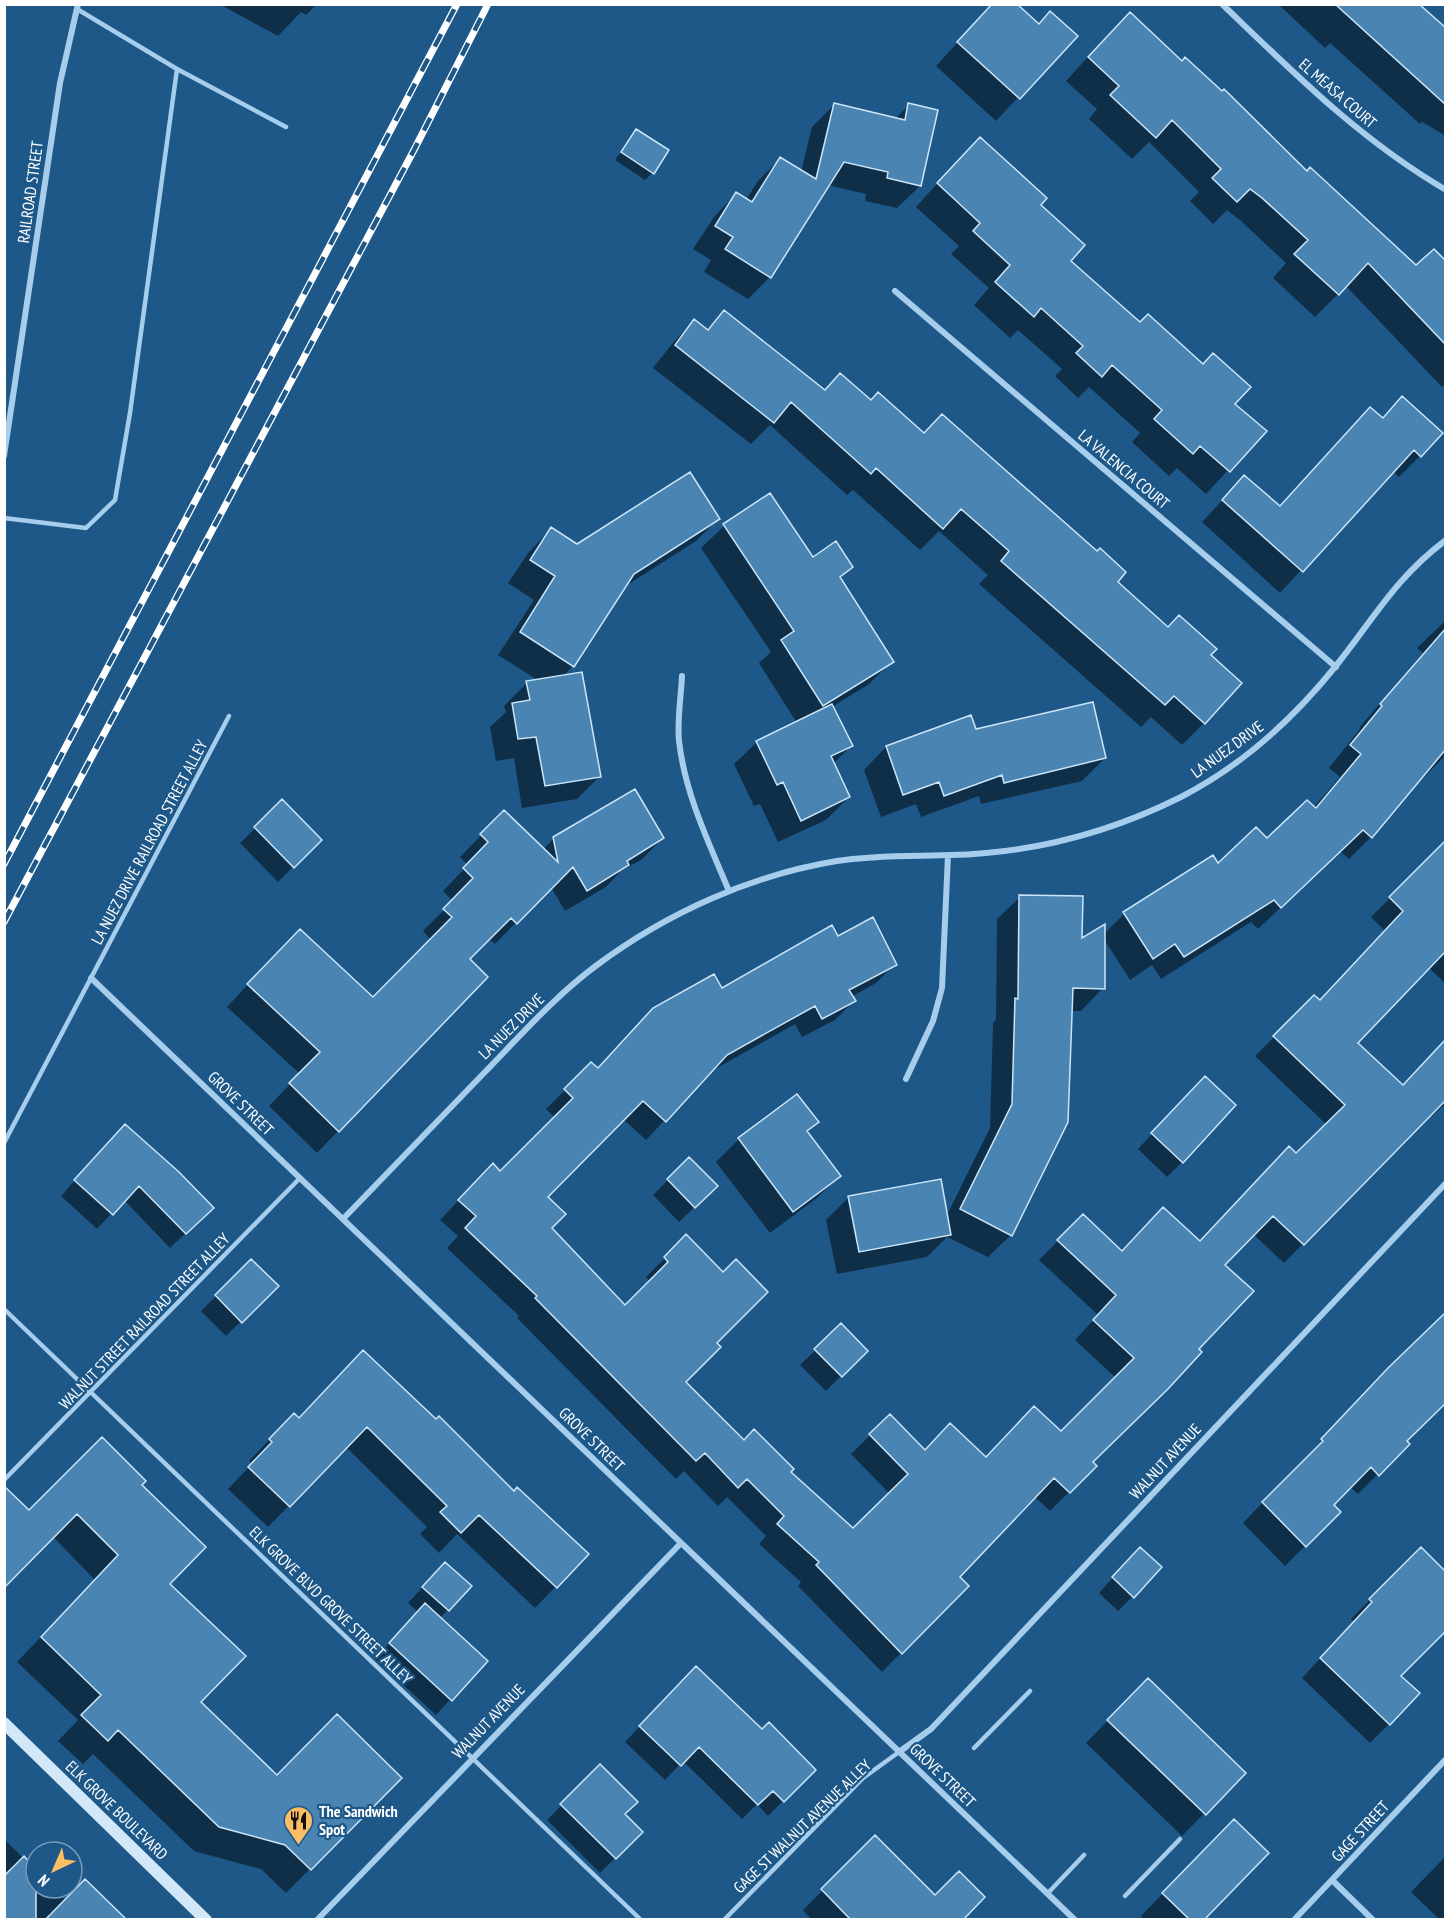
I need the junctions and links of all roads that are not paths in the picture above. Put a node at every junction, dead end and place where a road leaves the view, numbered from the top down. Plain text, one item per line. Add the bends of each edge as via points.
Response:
1 (1222, 4) edge
2 (77, 7) edge
3 (177, 69) junction
4 (286, 127) dead end
5 (1446, 190) edge
6 (895, 291) dead end
7 (4, 456) edge
8 (4, 518) edge
9 (1446, 540) edge
10 (1335, 667) junction
11 (682, 676) dead end
12 (229, 716) dead end
13 (948, 855) junction
14 (729, 891) junction
15 (91, 978) junction
16 (906, 1078) dead end
17 (4, 1143) edge
18 (300, 1178) junction
19 (1446, 1183) edge
20 (343, 1219) junction
21 (4, 1309) edge
22 (91, 1392) junction
23 (4, 1480) edge
24 (681, 1543) junction
25 (1029, 1691) dead end
26 (4, 1724) edge
27 (974, 1748) dead end
28 (899, 1752) junction
29 (471, 1757) junction
30 (1446, 1760) edge
31 (1180, 1839) dead end
32 (1084, 1856) dead end
33 (1332, 1880) junction
34 (1048, 1893) junction
35 (1125, 1896) dead end
36 (207, 1920) edge
37 (317, 1920) edge
38 (641, 1920) edge
39 (724, 1920) edge
40 (1075, 1920) edge
41 (1294, 1920) edge
42 (1373, 1920) edge

1 - 5 street, EL MEASA COURT via 1344,120
2 - 3 lane
2 - 7 street, RAILROAD STREET via 60,83
3 - 4 lane
3 - 8 lane via 115,500 86,528
6 - 10 street, LA VALENCIA COURT
9 - 10 street, LA NUEZ DRIVE via 1403,577
10 - 13 street, LA NUEZ DRIVE via 1287,721 1255,749 1185,795 1147,814 1066,841 1025,849
11 - 14 street via 679,739 685,773
12 - 15 lane, LA NUEZ DRIVE RAILROAD STREET ALLEY
13 - 14 street, LA NUEZ DRIVE via 836,861
13 - 16 street via 942,988 933,1021
14 - 20 street, LA NUEZ DRIVE via 657,926 593,968 533,1022
15 - 17 lane
15 - 18 street, GROVE STREET
18 - 20 street, GROVE STREET
18 - 22 lane, WALNUT STREET RAILROAD STREET ALLEY
19 - 28 street, WALNUT AVENUE via 931,1729
20 - 24 street, GROVE STREET
21 - 22 lane, ELK GROVE BLVD GROVE STREET ALLEY
22 - 23 lane, WALNUT STREET RAILROAD STREET ALLEY
22 - 29 lane, ELK GROVE BLVD GROVE STREET ALLEY
24 - 28 street, GROVE STREET
24 - 29 street, WALNUT AVENUE
25 - 27 lane
26 - 36 main road, ELK GROVE BOULEVARD
28 - 34 street, GROVE STREET
28 - 39 lane, GAGE ST WALNUT AVENUE ALLEY via 864,1778
29 - 37 street, WALNUT AVENUE
29 - 38 lane, ELK GROVE BLVD GROVE STREET ALLEY
30 - 33 street, GAGE STREET
31 - 35 lane
32 - 34 lane
33 - 41 street, GAGE STREET
33 - 42 street
34 - 40 street, GROVE STREET

